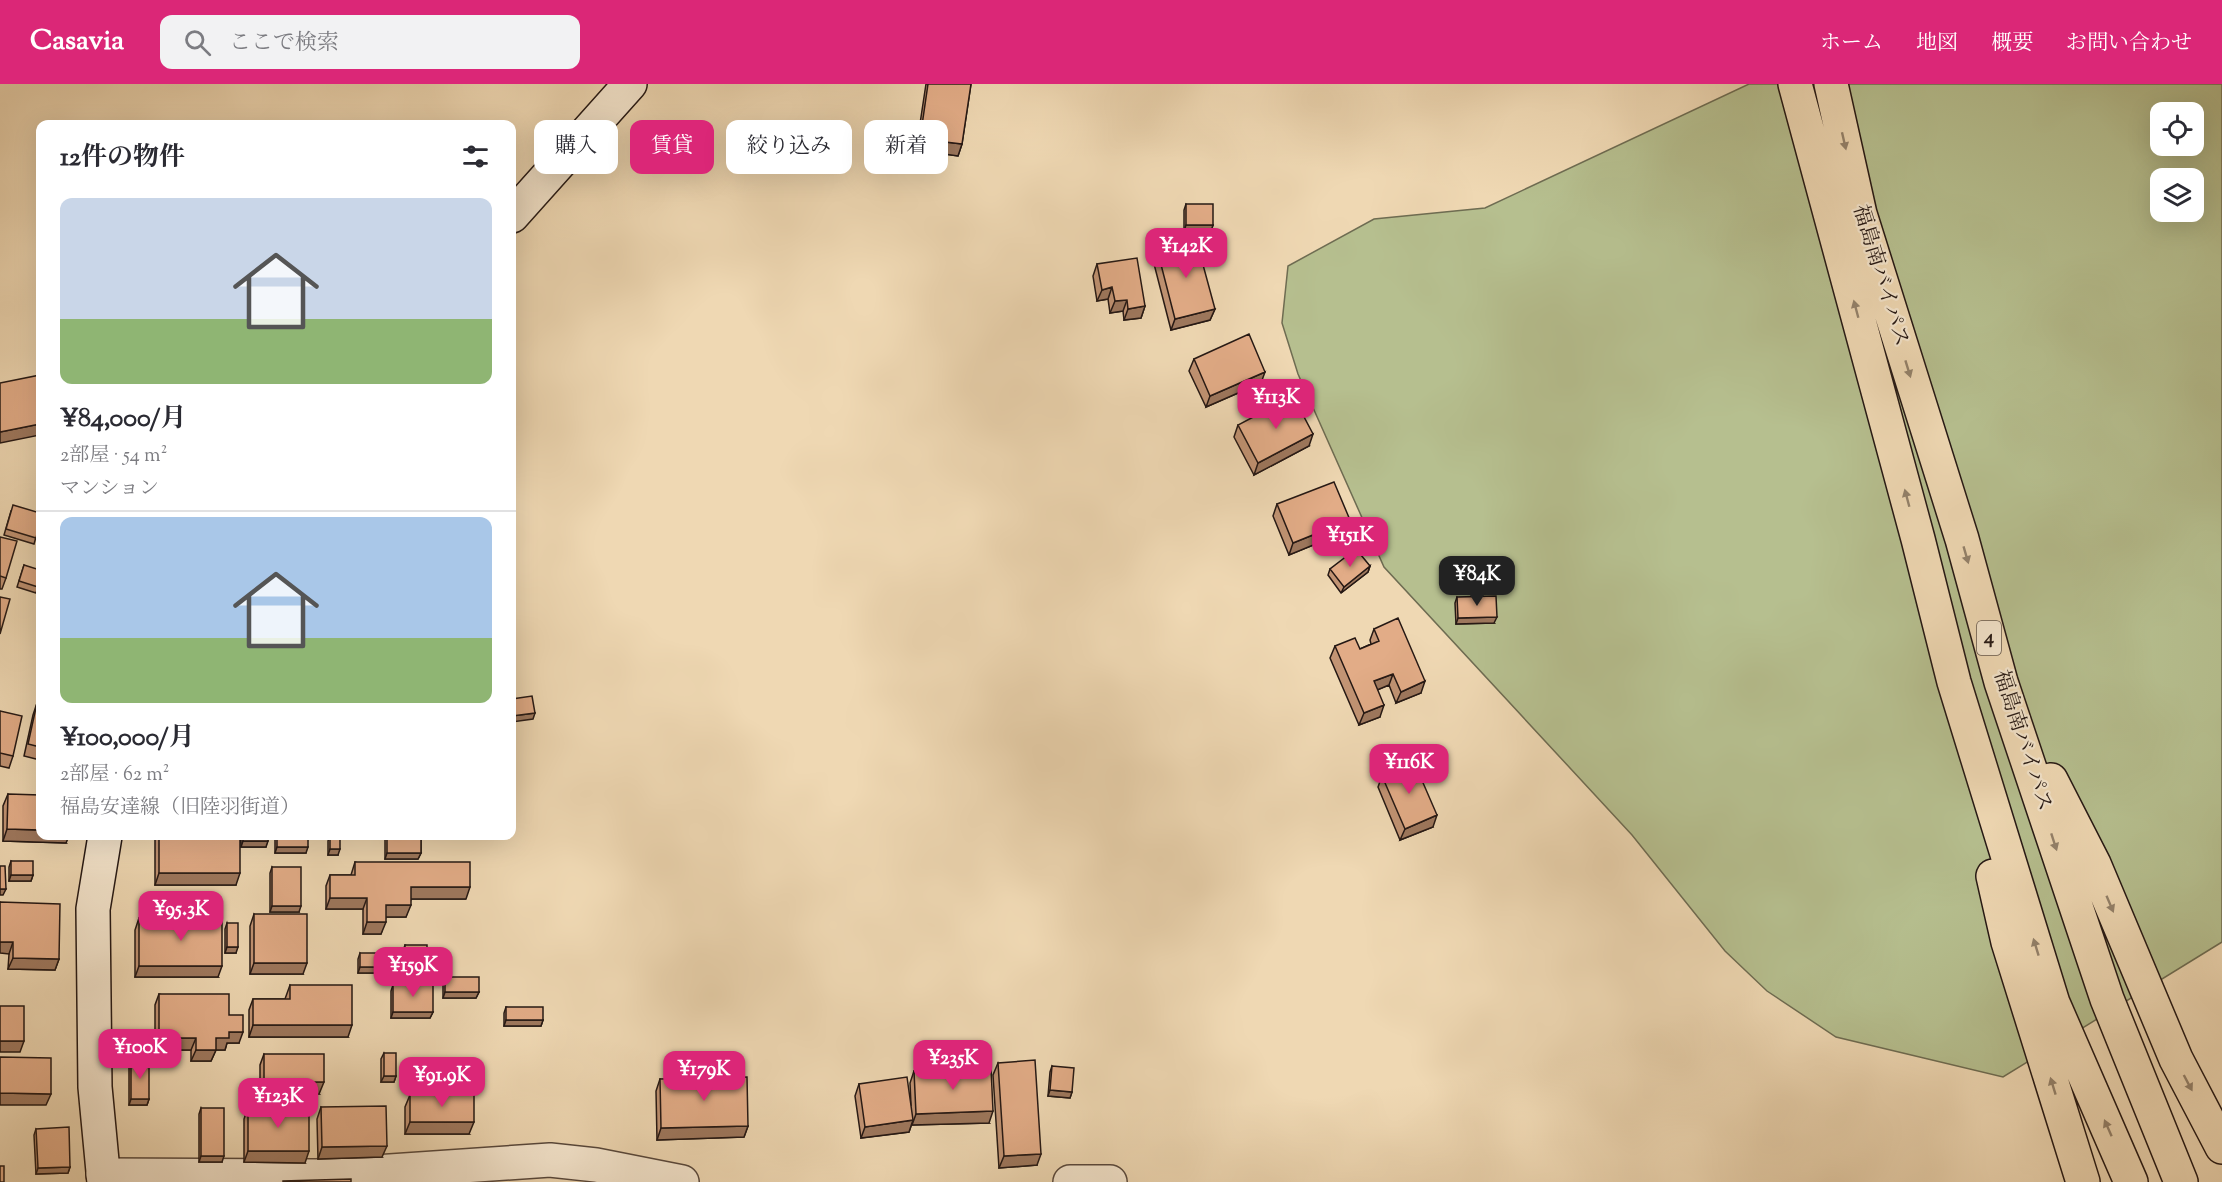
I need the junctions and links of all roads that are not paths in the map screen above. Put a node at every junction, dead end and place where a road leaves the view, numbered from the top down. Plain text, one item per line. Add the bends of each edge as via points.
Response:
1 (630, 84) edge
2 (1795, 84) edge
3 (1831, 84) edge
4 (516, 212) edge
5 (1918, 539) junction
6 (2001, 682) junction
7 (104, 840) edge
8 (2222, 1147) edge
9 (104, 1178) edge
10 (682, 1182) edge
11 (1070, 1182) edge
12 (1110, 1182) edge
13 (2084, 1182) edge
14 (2131, 1182) edge
15 (2181, 1182) edge

1 - 4 street
5 -> 2 highway, 福島南バイパス / 4
3 -> 6 highway, 福島南バイパス / 4 via 1860,214 1962,539
13 -> 5 highway via 2008,942
14 -> 5 highway, 福島南バイパス / 4 via 2053,1003 1953,682
6 -> 8 highway via 2094,864 2176,1059
6 -> 15 highway, 福島南バイパス / 4 via 2107,999
7 - 9 street via 93,909 94,1087
9 - 10 street via 317,1176 550,1160
11 - 12 street

